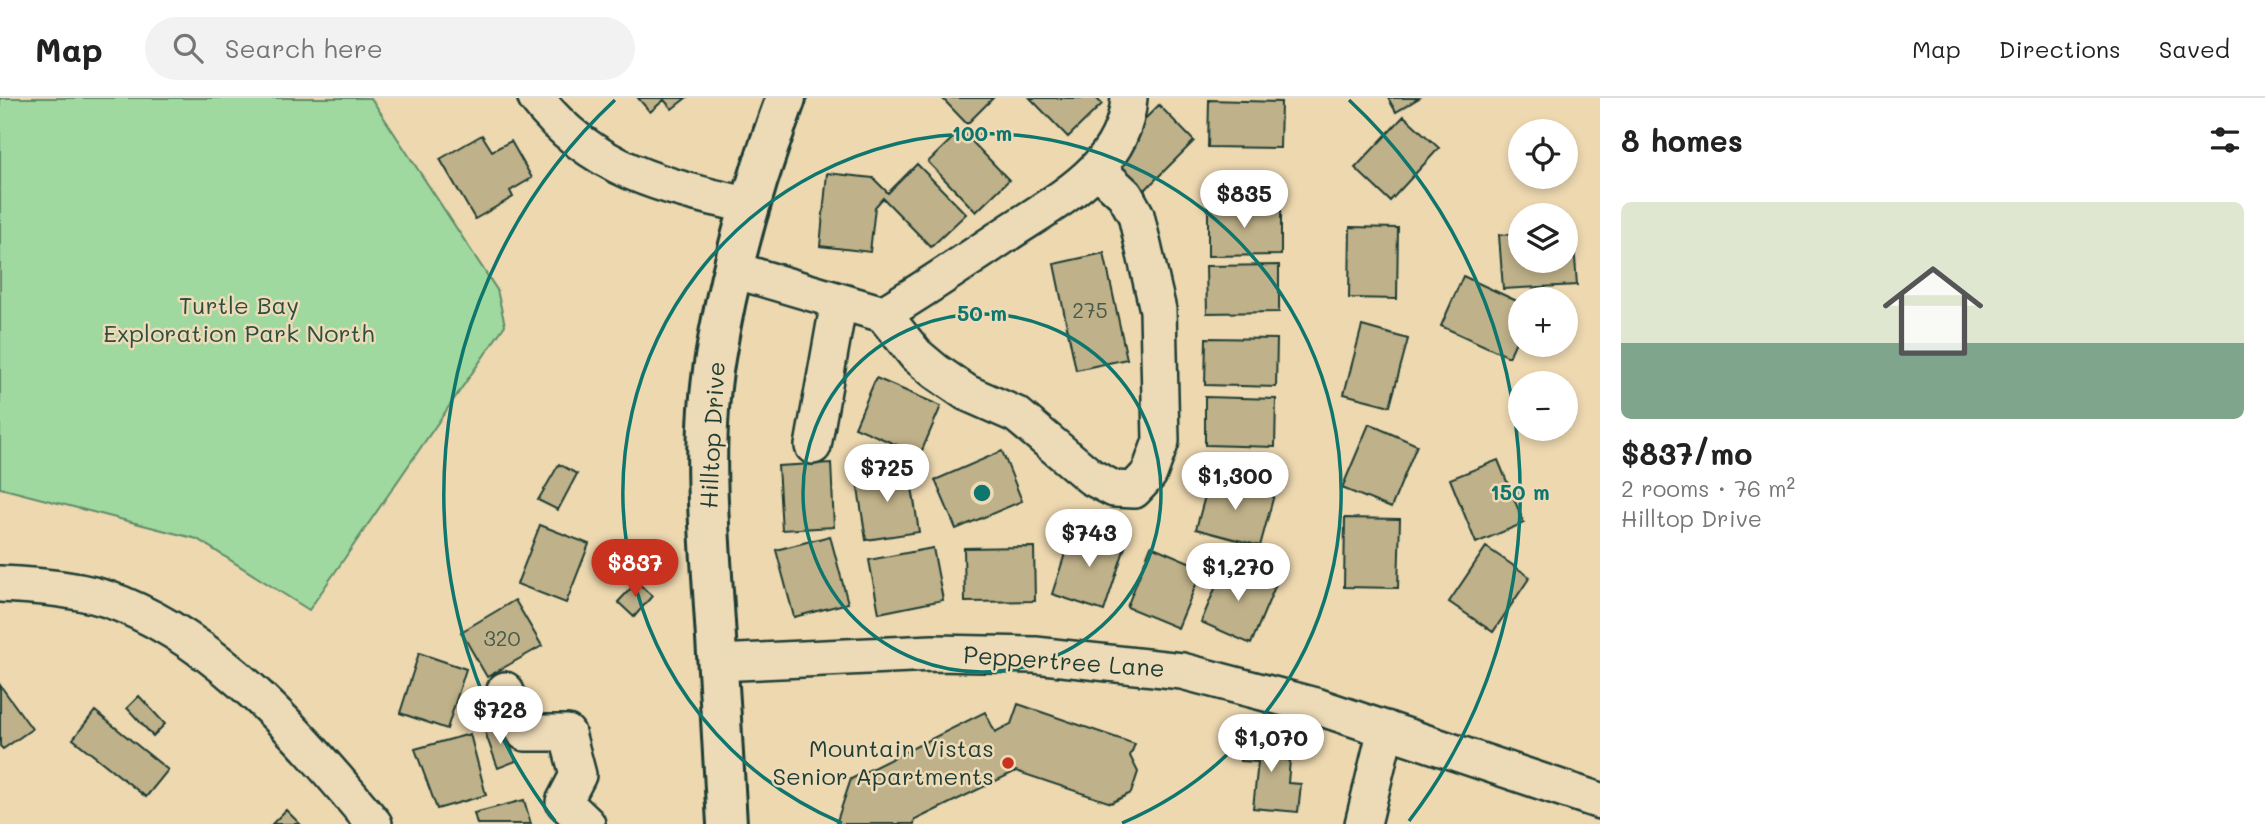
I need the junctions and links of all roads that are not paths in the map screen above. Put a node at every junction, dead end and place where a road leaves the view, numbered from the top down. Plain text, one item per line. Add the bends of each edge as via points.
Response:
1 (536, 98) edge
2 (786, 98) edge
3 (1129, 98) edge
4 (1097, 169) junction
5 (751, 206) junction
6 (734, 270) junction
7 (839, 301) junction
8 (883, 314) junction
9 (813, 446) dead end
10 (0, 584) edge
11 (718, 663) junction
12 (505, 690) dead end
13 (1386, 729) junction
14 (1600, 801) edge
15 (374, 824) edge
16 (587, 824) edge
17 (727, 824) edge
18 (1363, 824) edge

1 - 5 street via 576,141 632,174
2 - 5 main road, Hilltop Drive
3 - 4 street via 1128,118 1117,143
4 - 8 street via 1065,197
4 - 8 street via 1125,195 1136,215 1158,310 1161,442 1149,474 1134,490 1114,489 1091,477 1017,415 967,393 935,371
5 - 6 main road, Hilltop Drive
6 - 7 street
6 - 11 main road, Hilltop Drive via 715,359 709,432 708,513
7 - 8 street
7 - 9 street
10 - 15 street via 95,595 145,615 188,641 264,704
11 - 13 street, Peppertree Lane via 933,653 1090,659 1208,677
11 - 17 main road, Hilltop Drive
12 - 16 street via 525,733 567,733 578,775 564,802
13 - 14 street, Peppertree Lane
13 - 18 street

